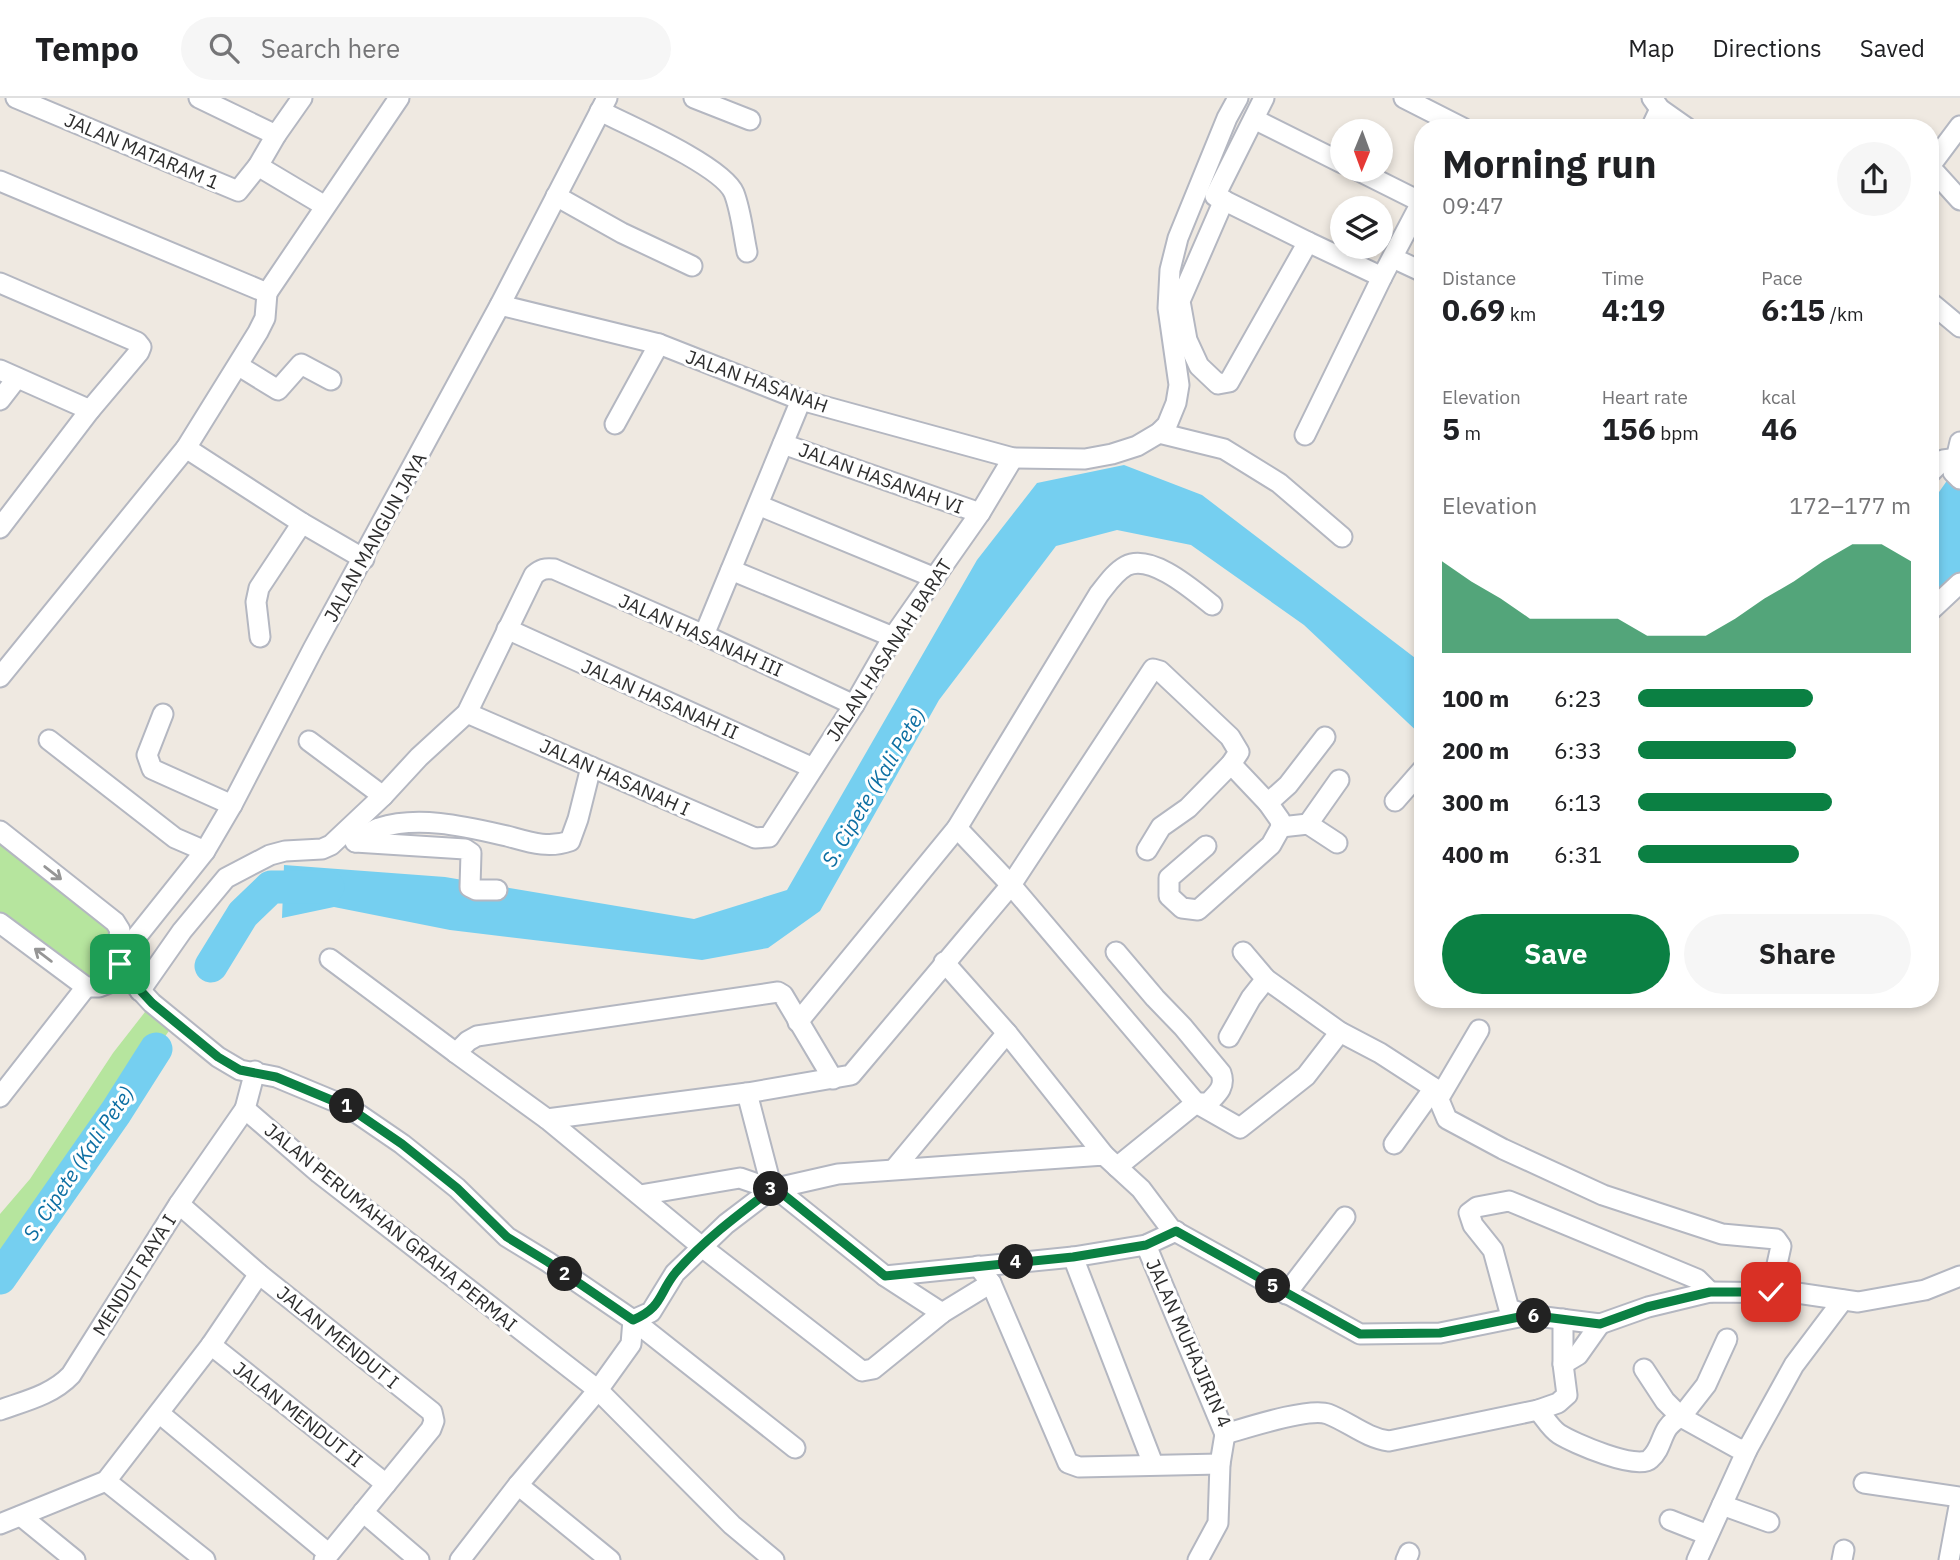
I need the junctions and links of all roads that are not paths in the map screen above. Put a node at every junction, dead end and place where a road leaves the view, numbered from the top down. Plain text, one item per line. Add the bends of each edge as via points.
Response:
1 (16, 98) edge
2 (199, 98) edge
3 (302, 98) edge
4 (399, 98) edge
5 (694, 98) edge
6 (1238, 98) edge
7 (1264, 98) edge
8 (1405, 98) edge
9 (1656, 104) edge
10 (603, 105) edge
11 (1254, 119) junction
12 (1445, 119) edge
13 (1675, 119) edge
14 (750, 120) dead end
15 (1960, 126) edge
16 (276, 135) junction
17 (1939, 154) edge
18 (1330, 157) edge
19 (258, 166) junction
20 (1939, 177) edge
21 (0, 181) edge
22 (1382, 182) edge
23 (556, 196) junction
24 (1414, 197) edge
25 (1224, 200) junction
26 (1960, 200) edge
27 (325, 206) junction
28 (1414, 217) edge
29 (1308, 242) junction
30 (747, 252) dead end
31 (1393, 258) joint
32 (1392, 259) edge
33 (692, 266) dead end
34 (1414, 268) edge
35 (1382, 277) junction
36 (0, 283) edge
37 (267, 293) junction
38 (500, 304) junction
39 (1939, 310) edge
40 (1960, 327) edge
41 (659, 344) junction
42 (239, 366) junction
43 (9, 374) edge
44 (331, 380) dead end
45 (0, 400) edge
46 (801, 400) junction
47 (90, 410) junction
48 (615, 424) dead end
49 (1159, 433) junction
50 (1306, 435) dead end
51 (783, 444) junction
52 (186, 448) junction
53 (1013, 458) junction
54 (1958, 463) edge
55 (1939, 464) edge
56 (758, 505) junction
57 (980, 513) junction
58 (302, 523) junction
59 (0, 528) edge
60 (1342, 537) dead end
61 (364, 559) junction
62 (731, 570) junction
63 (935, 578) junction
64 (1960, 583) edge
65 (1939, 603) edge
66 (1212, 605) dead end
67 (507, 629) junction
68 (704, 635) junction
69 (261, 637) dead end
70 (893, 637) junction
71 (0, 677) edge
72 (854, 705) junction
73 (467, 713) junction
74 (163, 714) dead end
75 (1325, 737) dead end
76 (49, 740) dead end
77 (309, 741) dead end
78 (1231, 764) junction
79 (591, 767) junction
80 (813, 768) junction
81 (1414, 779) edge
82 (1339, 780) dead end
83 (383, 796) junction
84 (1395, 801) dead end
85 (1268, 803) junction
86 (232, 805) junction
87 (1308, 824) junction
88 (1281, 827) junction
89 (957, 828) junction
90 (0, 831) edge
91 (764, 838) joint
92 (346, 840) junction
93 (1337, 843) dead end
94 (1206, 846) dead end
95 (1147, 850) dead end
96 (205, 851) junction
97 (1011, 885) junction
98 (497, 890) dead end
99 (0, 923) edge
100 (1116, 952) dead end
101 (1243, 952) dead end
102 (330, 959) dead end
103 (944, 962) junction
104 (1266, 979) junction
105 (134, 983) junction
106 (86, 987) junction
107 (798, 1022) junction
108 (1479, 1030) dead end
109 (1340, 1032) junction
110 (1007, 1033) junction
111 (1229, 1037) dead end
112 (456, 1053) junction
113 (255, 1071) junction
114 (833, 1079) junction
115 (747, 1093) junction
116 (1437, 1093) junction
117 (0, 1097) edge
118 (1195, 1103) junction
119 (245, 1109) junction
120 (547, 1119) junction
121 (1394, 1144) dead end
122 (1111, 1161) junction
123 (895, 1168) junction
124 (772, 1189) junction
125 (640, 1195) junction
126 (178, 1204) junction
127 (1345, 1217) dead end
128 (1176, 1231) junction
129 (1146, 1245) junction
130 (702, 1247) junction
131 (1073, 1257) junction
132 (978, 1266) junction
133 (260, 1274) junction
134 (885, 1276) junction
135 (1960, 1276) edge
136 (991, 1283) junction
137 (1710, 1292) junction
138 (1771, 1292) junction
139 (1286, 1294) junction
140 (1843, 1300) junction
141 (1509, 1309) junction
142 (942, 1313) junction
143 (1529, 1315) junction
144 (1563, 1319) junction
145 (633, 1320) junction
146 (1600, 1324) junction
147 (1412, 1334) junction
148 (1727, 1339) dead end
149 (211, 1345) junction
150 (1563, 1364) junction
151 (1644, 1369) dead end
152 (598, 1391) junction
153 (0, 1409) edge
154 (1538, 1410) junction
155 (159, 1413) junction
156 (1681, 1417) junction
157 (1225, 1434) junction
158 (795, 1448) dead end
159 (1747, 1450) junction
160 (1153, 1464) junction
161 (1220, 1464) junction
162 (106, 1481) junction
163 (1864, 1483) dead end
164 (386, 1484) junction
165 (519, 1485) junction
166 (1960, 1499) edge
167 (1722, 1505) junction
168 (363, 1512) junction
169 (22, 1516) junction
170 (1670, 1521) dead end
171 (1769, 1522) dead end
172 (0, 1524) edge
173 (1708, 1535) junction
174 (326, 1557) edge
175 (601, 1557) edge
176 (75, 1560) edge
177 (205, 1560) edge
178 (419, 1560) edge
179 (460, 1560) edge
180 (774, 1560) edge
181 (1198, 1560) edge
182 (1697, 1560) edge
183 (1949, 1560) edge

1 - 19 street, JALAN MATARAM 1 via 236,191
2 - 16 street
3 - 16 street
4 - 27 street
5 - 14 street
6 - 49 street via 1178,238 1170,270 1168,308 1179,385 1167,425
7 - 11 street
8 - 12 street
9 - 13 street
10 - 23 street, JALAN MANGUN JAYA
10 - 30 street via 723,178 734,192
11 - 18 street
11 - 25 street via 1215,196
15 - 17 street
16 - 19 street
19 - 27 street
20 - 26 street
21 - 37 street
22 - 24 street
23 - 33 street
23 - 38 street, JALAN MANGUN JAYA
25 - 29 street
25 - 29 street via 1180,300 1187,340 1199,366 1218,384 1229,382
27 - 37 street
28 - 31 street
29 - 35 street
31 - 34 street
32 - 35 street
35 - 50 street
36 - 47 street via 140,344 139,352
37 - 42 street via 265,318
38 - 41 street, JALAN HASANAH
38 - 61 street, JALAN MANGUN JAYA
39 - 40 street
41 - 46 street, JALAN HASANAH
41 - 48 street
42 - 44 street via 278,390 301,364
42 - 52 street
43 - 45 street
43 - 47 street
46 - 51 street
46 - 53 street, JALAN HASANAH
47 - 59 street
49 - 53 street, JALAN HASANAH via 1137,446 1085,459
49 - 60 street via 1224,449 1279,483
51 - 56 street
51 - 57 street, JALAN HASANAH VI
52 - 58 street
52 - 71 street
53 - 57 street, JALAN HASANAH BARAT
54 - 55 street via 1943,460
56 - 62 street
56 - 63 street
57 - 63 street, JALAN HASANAH BARAT
58 - 61 street
58 - 69 street via 259,589 256,602
61 - 86 street, JALAN MANGUN JAYA
62 - 68 street
62 - 70 street
63 - 70 street, JALAN HASANAH BARAT
64 - 65 street
66 - 89 street via 1144,562 1119,570 1099,594
67 - 68 street, JALAN HASANAH III via 534,575 546,568
67 - 73 street
67 - 80 street, JALAN HASANAH II
68 - 72 street, JALAN HASANAH III
70 - 72 street, JALAN HASANAH BARAT
72 - 80 street, JALAN HASANAH BARAT
73 - 79 street, JALAN HASANAH I
73 - 83 street
74 - 86 street via 147,755 152,769
75 - 85 street
76 - 96 street via 175,838
77 - 83 street
78 - 85 street
78 - 95 street via 1188,808 1161,827
78 - 97 street via 1238,752 1230,737 1153,669
79 - 91 street, JALAN HASANAH I
79 - 92 street via 578,819 570,841 564,843 530,843 414,822
80 - 91 street, JALAN HASANAH BARAT via 774,832
81 - 84 street
82 - 87 street
83 - 92 street
85 - 88 street
86 - 96 street, JALAN MANGUN JAYA
87 - 88 street
87 - 93 street
88 - 94 street via 1270,845 1198,910 1182,908 1169,895 1169,878
89 - 97 street
89 - 107 street
90 -> 105 street via 115,922 120,930 116,945
92 - 98 street via 465,849 471,853 470,887
92 - 105 street via 322,849 285,850 226,878
96 - 105 street, JALAN MANGUN JAYA
97 - 103 street
97 - 118 street
106 -> 99 street
100 - 118 street via 1219,1069 1223,1079 1220,1090 1208,1103
101 - 104 street
102 - 112 street
103 - 110 street
103 - 114 street via 851,1075
104 - 109 street
104 - 111 street
105 - 106 street
105 - 113 street via 218,1057 240,1070
106 - 117 street
107 - 112 street via 778,992 477,1036
107 - 114 street
108 - 116 street
109 - 116 street via 1380,1053
109 - 118 street via 1306,1076 1240,1128
110 - 122 street
110 - 123 street
112 - 120 street
113 - 119 street, JALAN PERUMAHAN GRAHA PERMAI
113 - 145 street via 348,1107 457,1188 507,1237
114 - 115 street
115 - 120 street
115 - 124 street
116 - 121 street
116 - 138 street via 1447,1119 1603,1195 1722,1234 1776,1239 1781,1246
118 - 122 street
119 - 126 street, MENDUT RAYA I
119 - 152 street, JALAN PERUMAHAN GRAHA PERMAI via 319,1173
120 - 125 street
122 - 123 street
122 - 128 street
123 - 124 street via 838,1174
124 - 125 street via 740,1178
124 - 130 street
124 - 134 street
125 - 130 street
126 - 133 street, JALAN MENDUT I
126 - 153 street, MENDUT RAYA I via 71,1375 47,1393
127 - 139 street
128 - 129 street
128 - 139 street
129 - 131 street
129 - 157 street, JALAN MUHAJIRIN 4
130 - 142 street via 865,1372
130 - 145 street via 675,1273 651,1312
131 - 132 street
131 - 160 street
132 - 134 street
132 - 136 street
133 - 149 street
133 - 164 street, JALAN MENDUT I via 432,1412 431,1429
134 - 142 street
135 - 140 street via 1903,1295
136 - 142 street
136 - 160 street via 1065,1459 1079,1467
137 - 138 street
137 - 141 street via 1698,1279 1509,1201 1469,1213 1493,1250
137 - 146 street
138 - 140 street
139 - 147 street via 1360,1334
140 - 159 street via 1794,1365
141 - 143 street
141 - 147 street
143 - 144 street
143 - 147 street via 1440,1333
144 - 146 street
144 - 150 street
145 - 152 street via 631,1344
145 - 158 street
146 - 150 street via 1578,1355
148 - 156 street via 1706,1385
149 - 155 street
149 - 164 street, JALAN MENDUT II
150 - 154 street, JALAN MUHAJIRIN 4 via 1567,1395
151 - 156 street
152 - 165 street
152 - 180 street, JALAN PERUMAHAN GRAHA PERMAI via 732,1525
154 - 156 street via 1557,1433 1632,1463 1651,1459 1664,1431
154 - 157 street, JALAN MUHAJIRIN 4 via 1389,1441 1323,1413
155 - 162 street
155 - 174 street
156 - 159 street
157 - 161 street
159 - 167 street
160 - 161 street
161 - 181 street via 1218,1523
162 - 169 street
162 - 177 street
163 - 166 street
164 - 168 street
165 - 175 street
165 - 179 street
166 - 183 street
167 - 171 street
167 - 173 street
168 - 174 street
168 - 178 street
169 - 172 street
169 - 176 street
170 - 173 street
173 - 182 street

